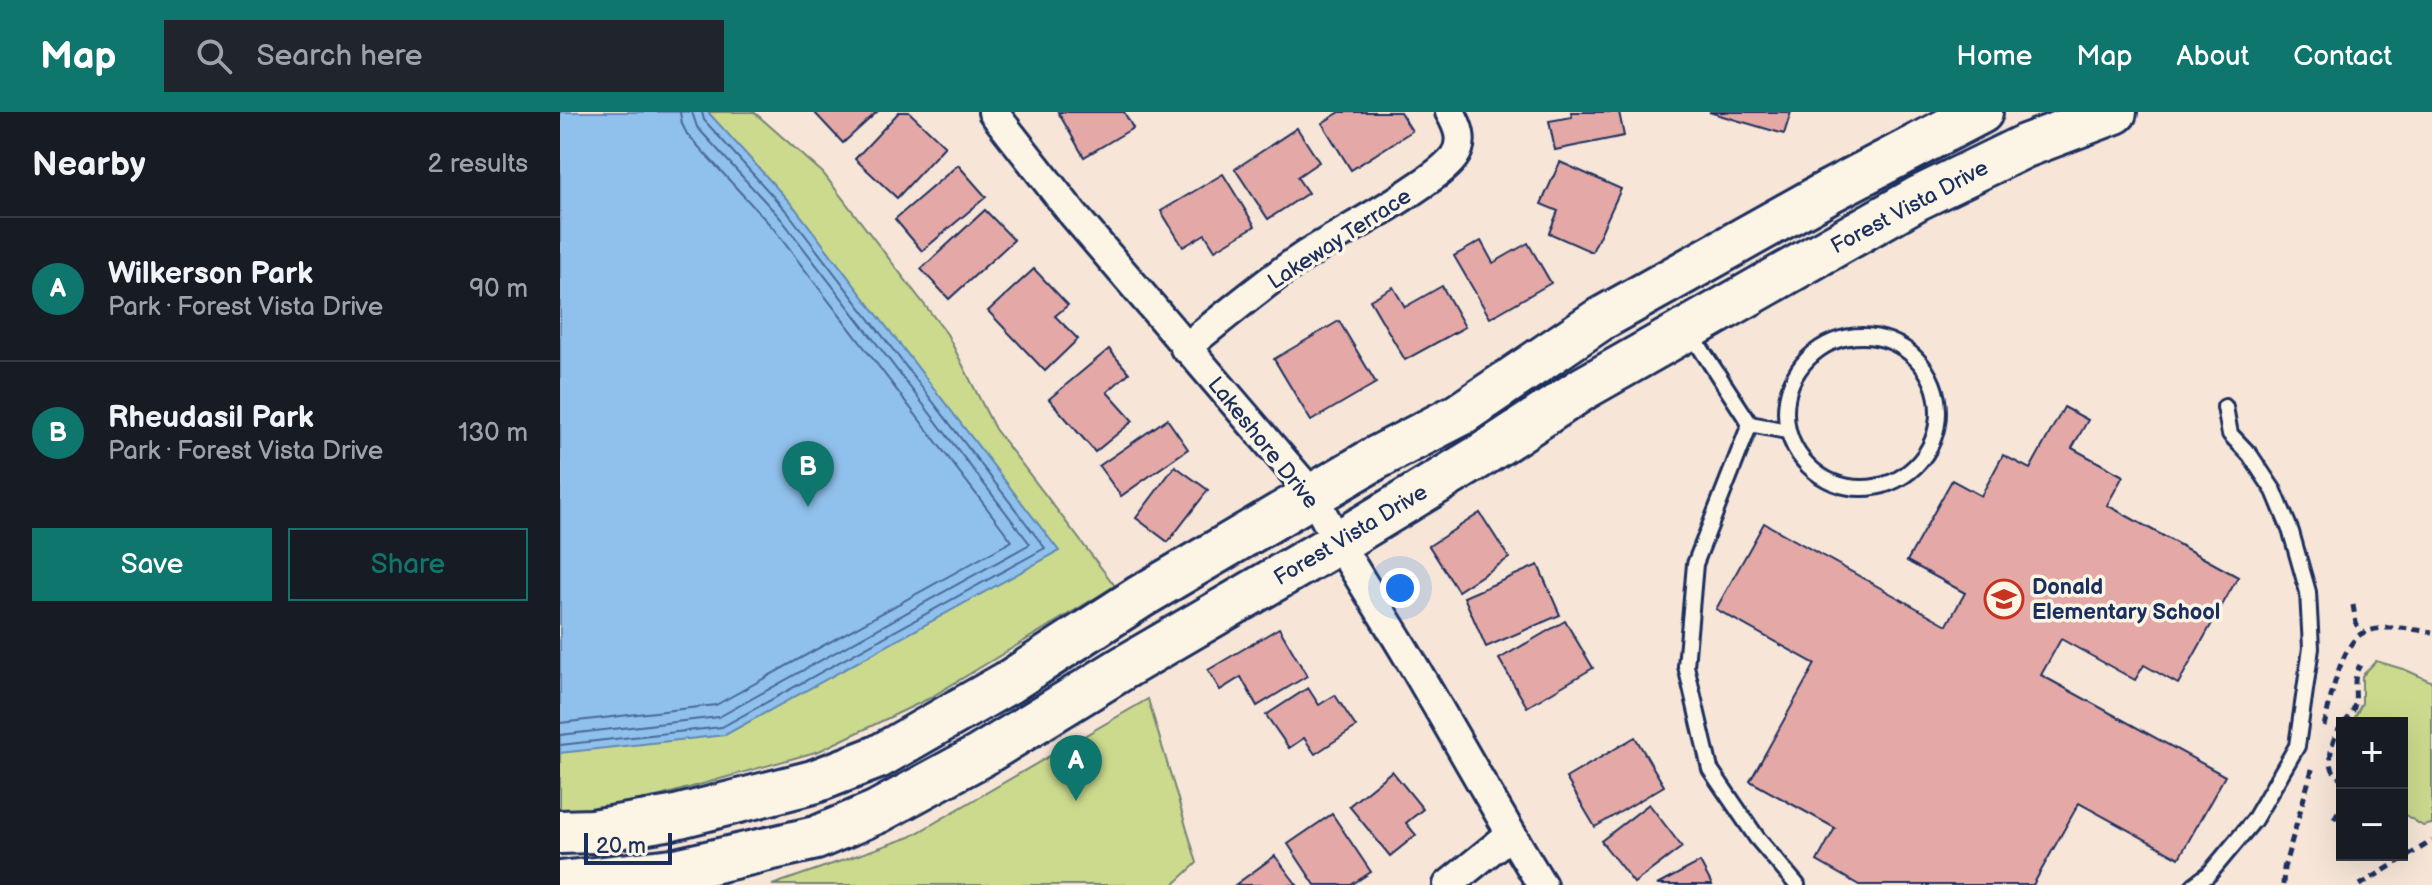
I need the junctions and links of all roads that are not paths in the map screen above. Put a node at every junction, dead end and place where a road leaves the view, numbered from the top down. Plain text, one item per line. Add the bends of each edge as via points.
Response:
1 (993, 112) edge
2 (1450, 112) edge
3 (1981, 112) edge
4 (2115, 112) edge
5 (1663, 284) junction
6 (1688, 328) junction
7 (1185, 348) junction
8 (2225, 407) dead end
9 (1750, 424) junction
10 (1787, 431) junction
11 (1313, 495) junction
12 (1337, 543) junction
13 (560, 832) edge
14 (1511, 834) junction
15 (560, 883) edge
16 (1448, 885) edge
17 (1542, 885) edge
18 (1797, 885) edge
19 (2194, 885) edge

1 - 7 street, Lakeshore Drive
2 - 7 street, Lakeway Terrace via 1459,145 1437,173 1284,270
3 - 5 main road
4 - 6 main road, Forest Vista Drive via 2025,146 1918,198
5 - 6 main road
5 - 11 main road via 1599,320 1459,415
6 - 9 lane
6 - 12 main road, Forest Vista Drive
7 - 11 street, Lakeshore Drive
8 - 19 lane via 2230,434 2274,491 2291,532 2308,592 2311,648 2297,746 2254,820
9 - 10 lane
9 - 18 lane via 1695,564 1686,666 1710,769
10 - 10 lane via 1812,471 1835,484 1861,489 1887,484 1910,472 1927,452 1937,427 1938,401 1917,358 1874,336 1850,336 1807,358 1793,378 1785,400
11 - 12 street, Lakeshore Drive
11 - 13 main road via 878,757 813,782 672,818
12 - 14 street, Lakeshore Drive
12 - 15 main road, Forest Vista Drive via 877,812 816,838 681,869
14 - 16 street
14 - 17 street, Lakeshore Drive

